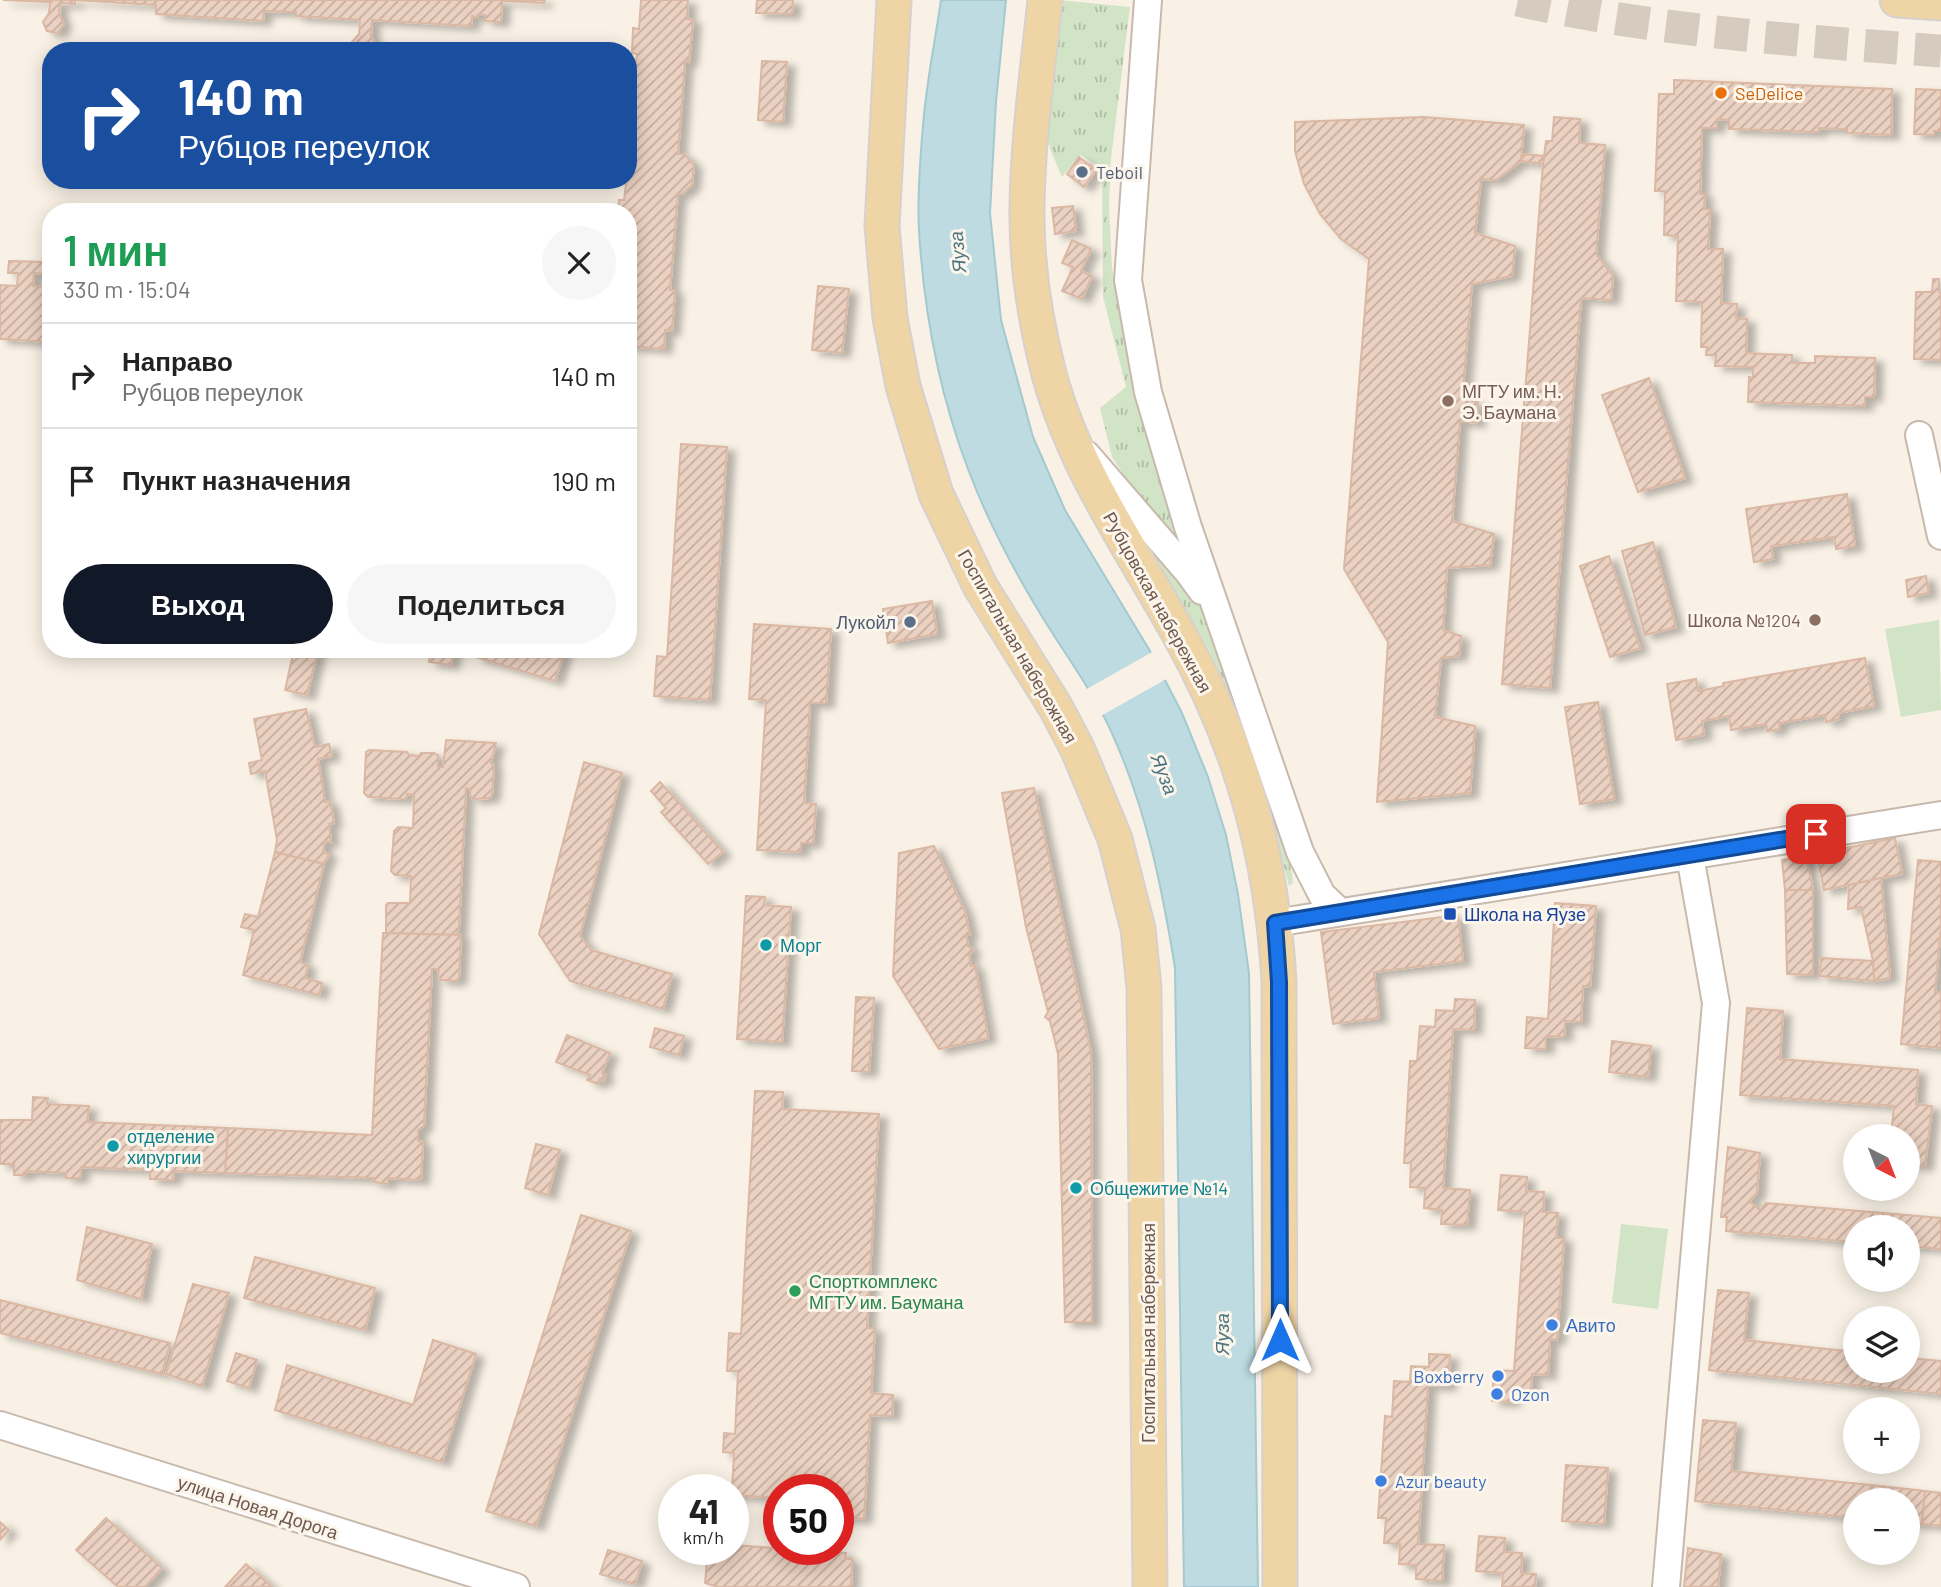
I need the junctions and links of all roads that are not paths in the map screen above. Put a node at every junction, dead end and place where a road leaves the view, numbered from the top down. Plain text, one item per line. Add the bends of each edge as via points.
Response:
1 (894, 0) edge
2 (1045, 0) edge
3 (1148, 0) edge
4 (1897, 0) edge
5 (1941, 3) edge
6 (1919, 435) dead end
7 (1072, 438) junction
8 (1941, 536) edge
9 (1224, 633) junction
10 (1283, 803) junction
11 (1941, 815) edge
12 (1690, 856) junction
13 (1269, 886) junction
14 (1339, 911) junction
15 (1275, 923) junction
16 (0, 1426) edge
17 (516, 1587) edge
18 (1150, 1587) edge
19 (1280, 1587) edge
20 (1666, 1587) edge

1 - 18 main road, Госпитальная набережная via 882,226 890,318 903,386 942,506 980,586 1078,750 1115,839 1138,929 1144,1016
2 - 7 main road, Рубцовская набережная via 1029,159 1029,248 1033,299 1049,374
3 - 9 street via 1128,280 1148,392
4 - 5 main road
6 - 8 street
7 - 9 street via 1198,584
7 - 13 main road, Рубцовская набережная via 1134,560 1206,685 1252,806
9 - 10 street
10 - 13 street
10 - 14 street via 1311,874 1322,895
11 - 12 street
12 - 14 street
12 - 20 street via 1716,1003
13 - 15 main road, Рубцовская набережная
14 - 15 street
15 - 19 main road, Рубцовская набережная via 1279,982
16 - 17 street, улица Новая Дорога

